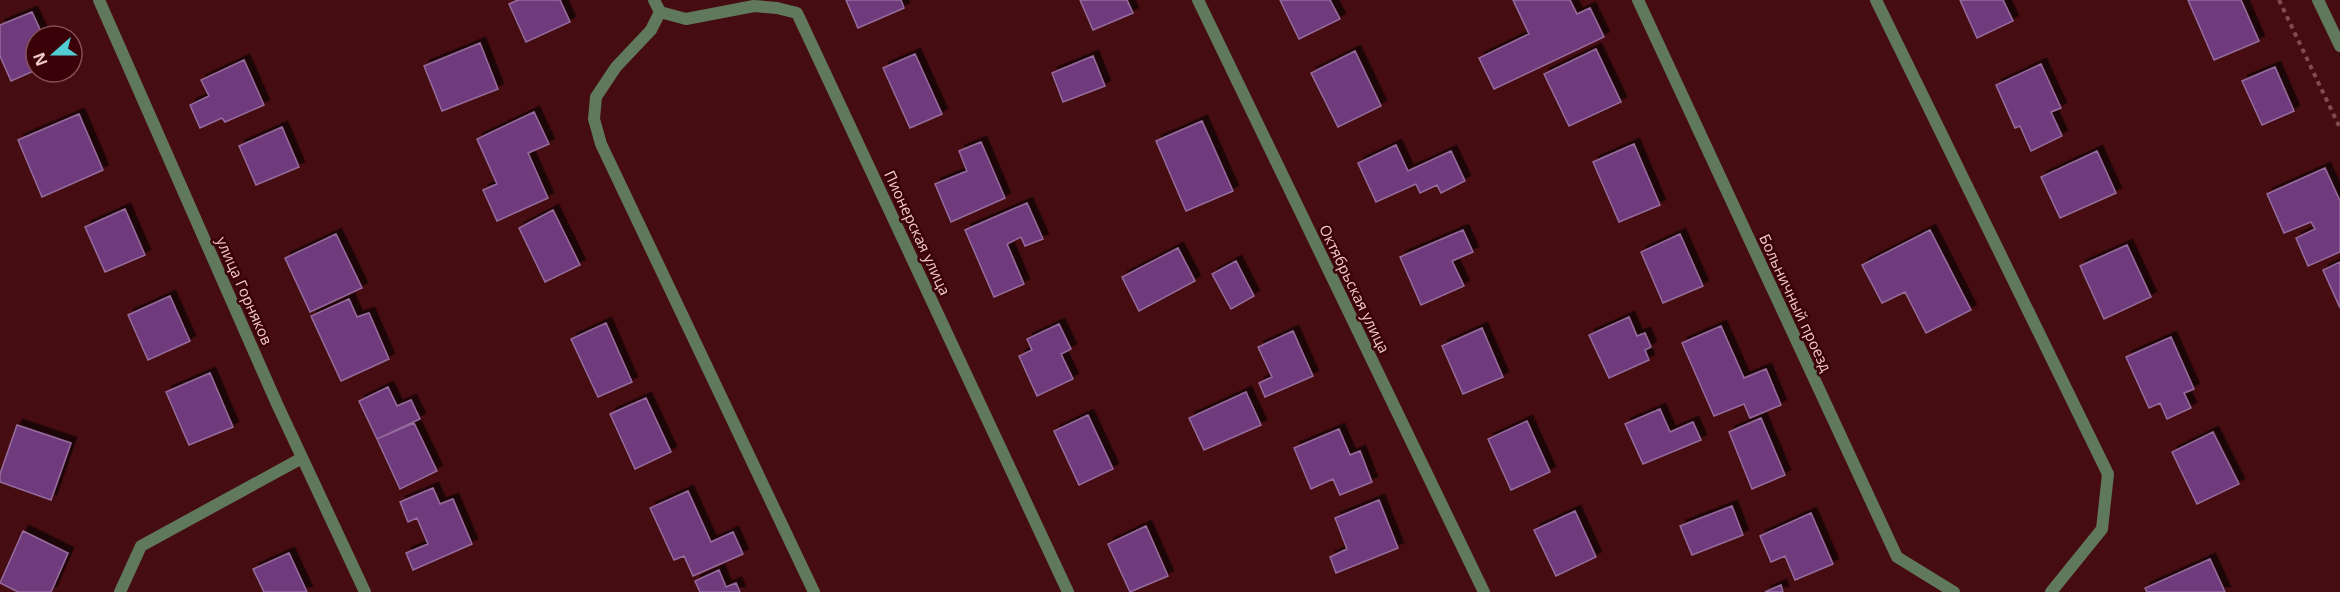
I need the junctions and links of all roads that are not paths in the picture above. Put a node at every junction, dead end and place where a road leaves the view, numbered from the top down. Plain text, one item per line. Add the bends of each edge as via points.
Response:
1 (99, 0) edge
2 (654, 0) edge
3 (1198, 0) edge
4 (1638, 0) edge
5 (1876, 0) edge
6 (2318, 0) edge
7 (660, 12) junction
8 (2340, 46) edge
9 (302, 458) junction
10 (120, 592) edge
11 (365, 592) edge
12 (814, 592) edge
13 (1068, 592) edge
14 (1484, 592) edge
15 (1954, 592) edge
16 (2051, 592) edge

1 - 9 street, улица Горняков
2 - 7 street
3 - 14 street, Октябрьская улица
4 - 15 street, Больничный проезд via 1897,557
5 - 16 street via 2108,474 2102,529
6 - 8 street
7 - 12 street via 651,30 616,67 596,97 594,119 601,144
7 - 13 street, Пионерская улица via 686,19 754,6 797,13
9 - 10 street via 141,546
9 - 11 street, улица Горняков

